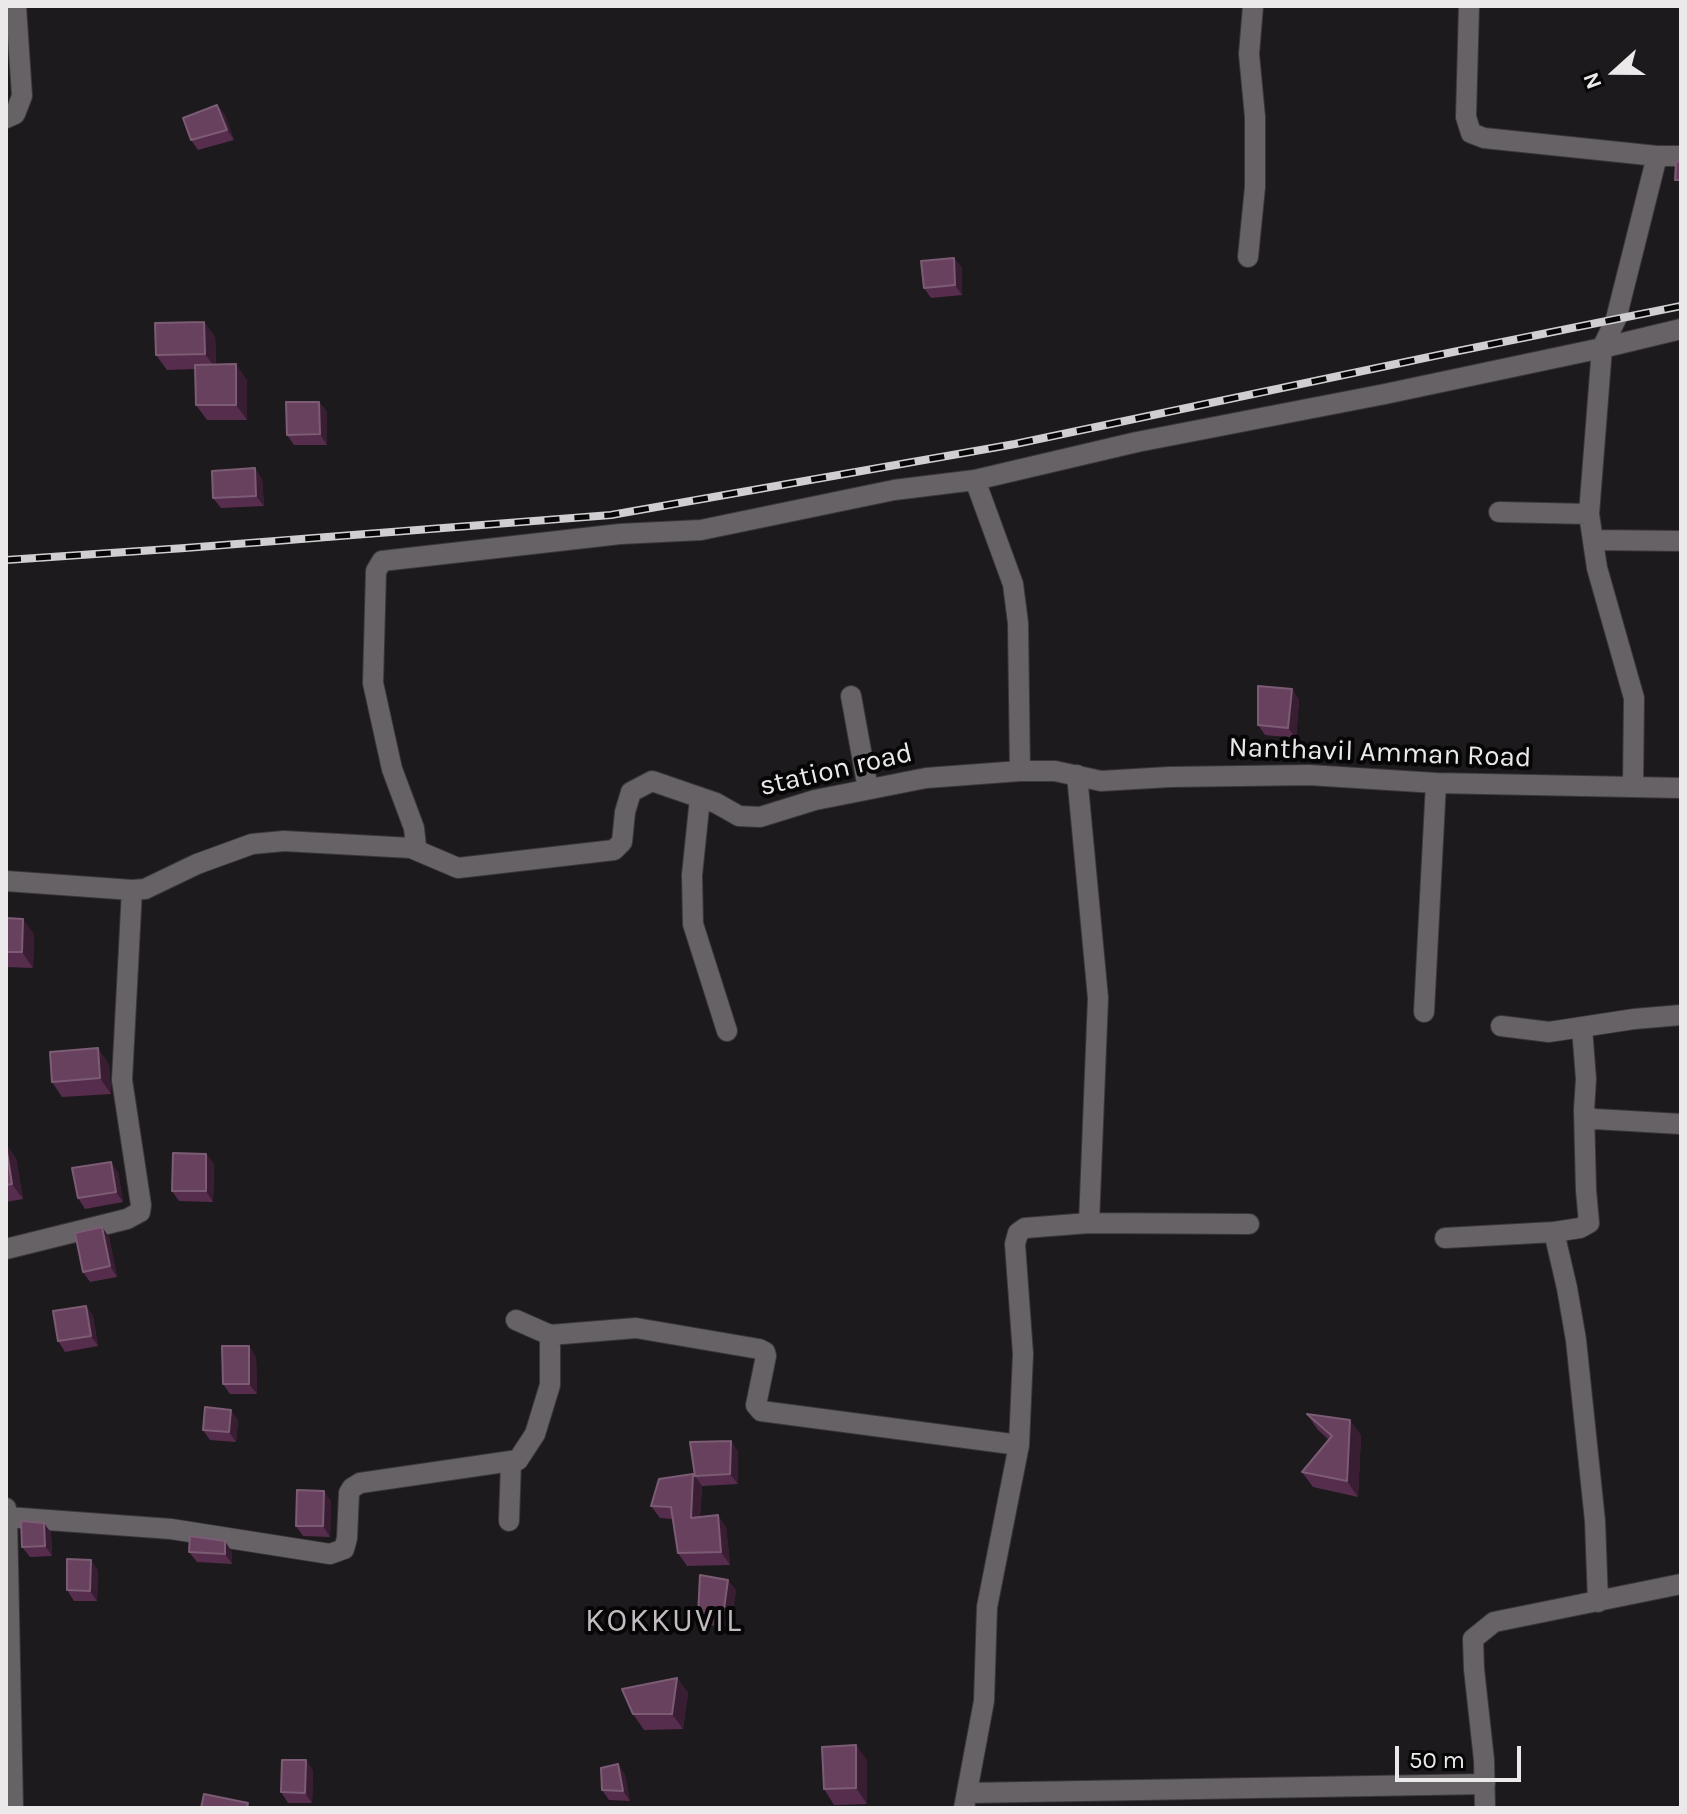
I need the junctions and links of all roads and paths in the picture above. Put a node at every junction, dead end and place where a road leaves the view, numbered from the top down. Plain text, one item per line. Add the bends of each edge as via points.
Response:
1 (16, 6) edge
2 (1253, 6) edge
3 (1469, 6) edge
4 (6, 118) edge
5 (1657, 156) junction
6 (1681, 156) edge
7 (1248, 257) dead end
8 (1681, 329) edge
9 (1602, 348) junction
10 (975, 480) junction
11 (1499, 512) dead end
12 (1589, 514) junction
13 (1594, 540) junction
14 (1681, 541) edge
15 (851, 696) dead end
16 (1020, 771) junction
17 (1077, 775) junction
18 (1436, 783) junction
19 (1633, 787) junction
20 (1681, 788) edge
21 (868, 789) junction
22 (700, 798) junction
23 (411, 848) junction
24 (6, 881) edge
25 (132, 890) junction
26 (1424, 1012) dead end
27 (1681, 1015) edge
28 (1501, 1026) dead end
29 (1582, 1028) junction
30 (727, 1031) dead end
31 (1584, 1110) junction
32 (1681, 1124) edge
33 (1089, 1223) junction
34 (1249, 1224) dead end
35 (1554, 1232) junction
36 (1445, 1238) dead end
37 (6, 1249) edge
38 (516, 1320) dead end
39 (550, 1335) junction
40 (1019, 1445) junction
41 (511, 1462) junction
42 (6, 1508) edge
43 (7, 1517) edge
44 (509, 1521) dead end
45 (1681, 1584) edge
46 (1598, 1602) junction
47 (1485, 1784) junction
48 (966, 1800) edge
49 (13, 1808) edge
50 (1485, 1808) edge

1 - 4 street via 22,96 15,114
2 - 7 street via 1249,54 1255,187
3 - 5 street via 1466,117 1471,133
5 - 6 street
5 - 9 street via 1616,319
8 - 9 street
9 - 10 street
9 - 12 street
10 - 16 street via 1013,584
10 - 23 street via 894,490 701,530 382,561 376,571 373,683 392,769 414,828 416,846
11 - 12 street
12 - 13 street
13 - 14 street
13 - 19 street via 1634,698
15 - 21 street
16 - 17 street, station road
16 - 21 street, station road via 926,778
17 - 18 street, Nanthavil Amman Road via 1101,781 1309,775
17 - 33 street via 1098,998
18 - 19 street, Nanthavil Amman Road
18 - 26 street
19 - 20 street, Nanthavil Amman Road
21 - 22 street, station road via 760,817 739,816
22 - 23 street, station road via 652,781 631,792 622,842 614,850 458,868
22 - 30 street via 693,924
23 - 25 street, station road via 252,844
24 - 25 street, station road
25 - 37 street via 122,1080 140,1212
27 - 29 street
28 - 29 street via 1549,1032
29 - 31 street
31 - 32 street via 1595,1119
31 - 35 street via 1589,1223
33 - 34 street
33 - 40 street via 1018,1233 1023,1354
35 - 36 street
35 - 46 street via 1576,1340
38 - 39 street
39 - 40 street via 636,1328 759,1349 766,1356 756,1405 761,1411
39 - 41 street via 550,1385 535,1434 518,1460
40 - 48 street via 987,1607 984,1701
41 - 43 street via 360,1483 349,1493 344,1549 330,1554 171,1529
41 - 44 street
42 - 43 street
43 - 49 street
45 - 46 street
46 - 47 street via 1494,1622 1473,1639
47 - 48 street
47 - 50 street

